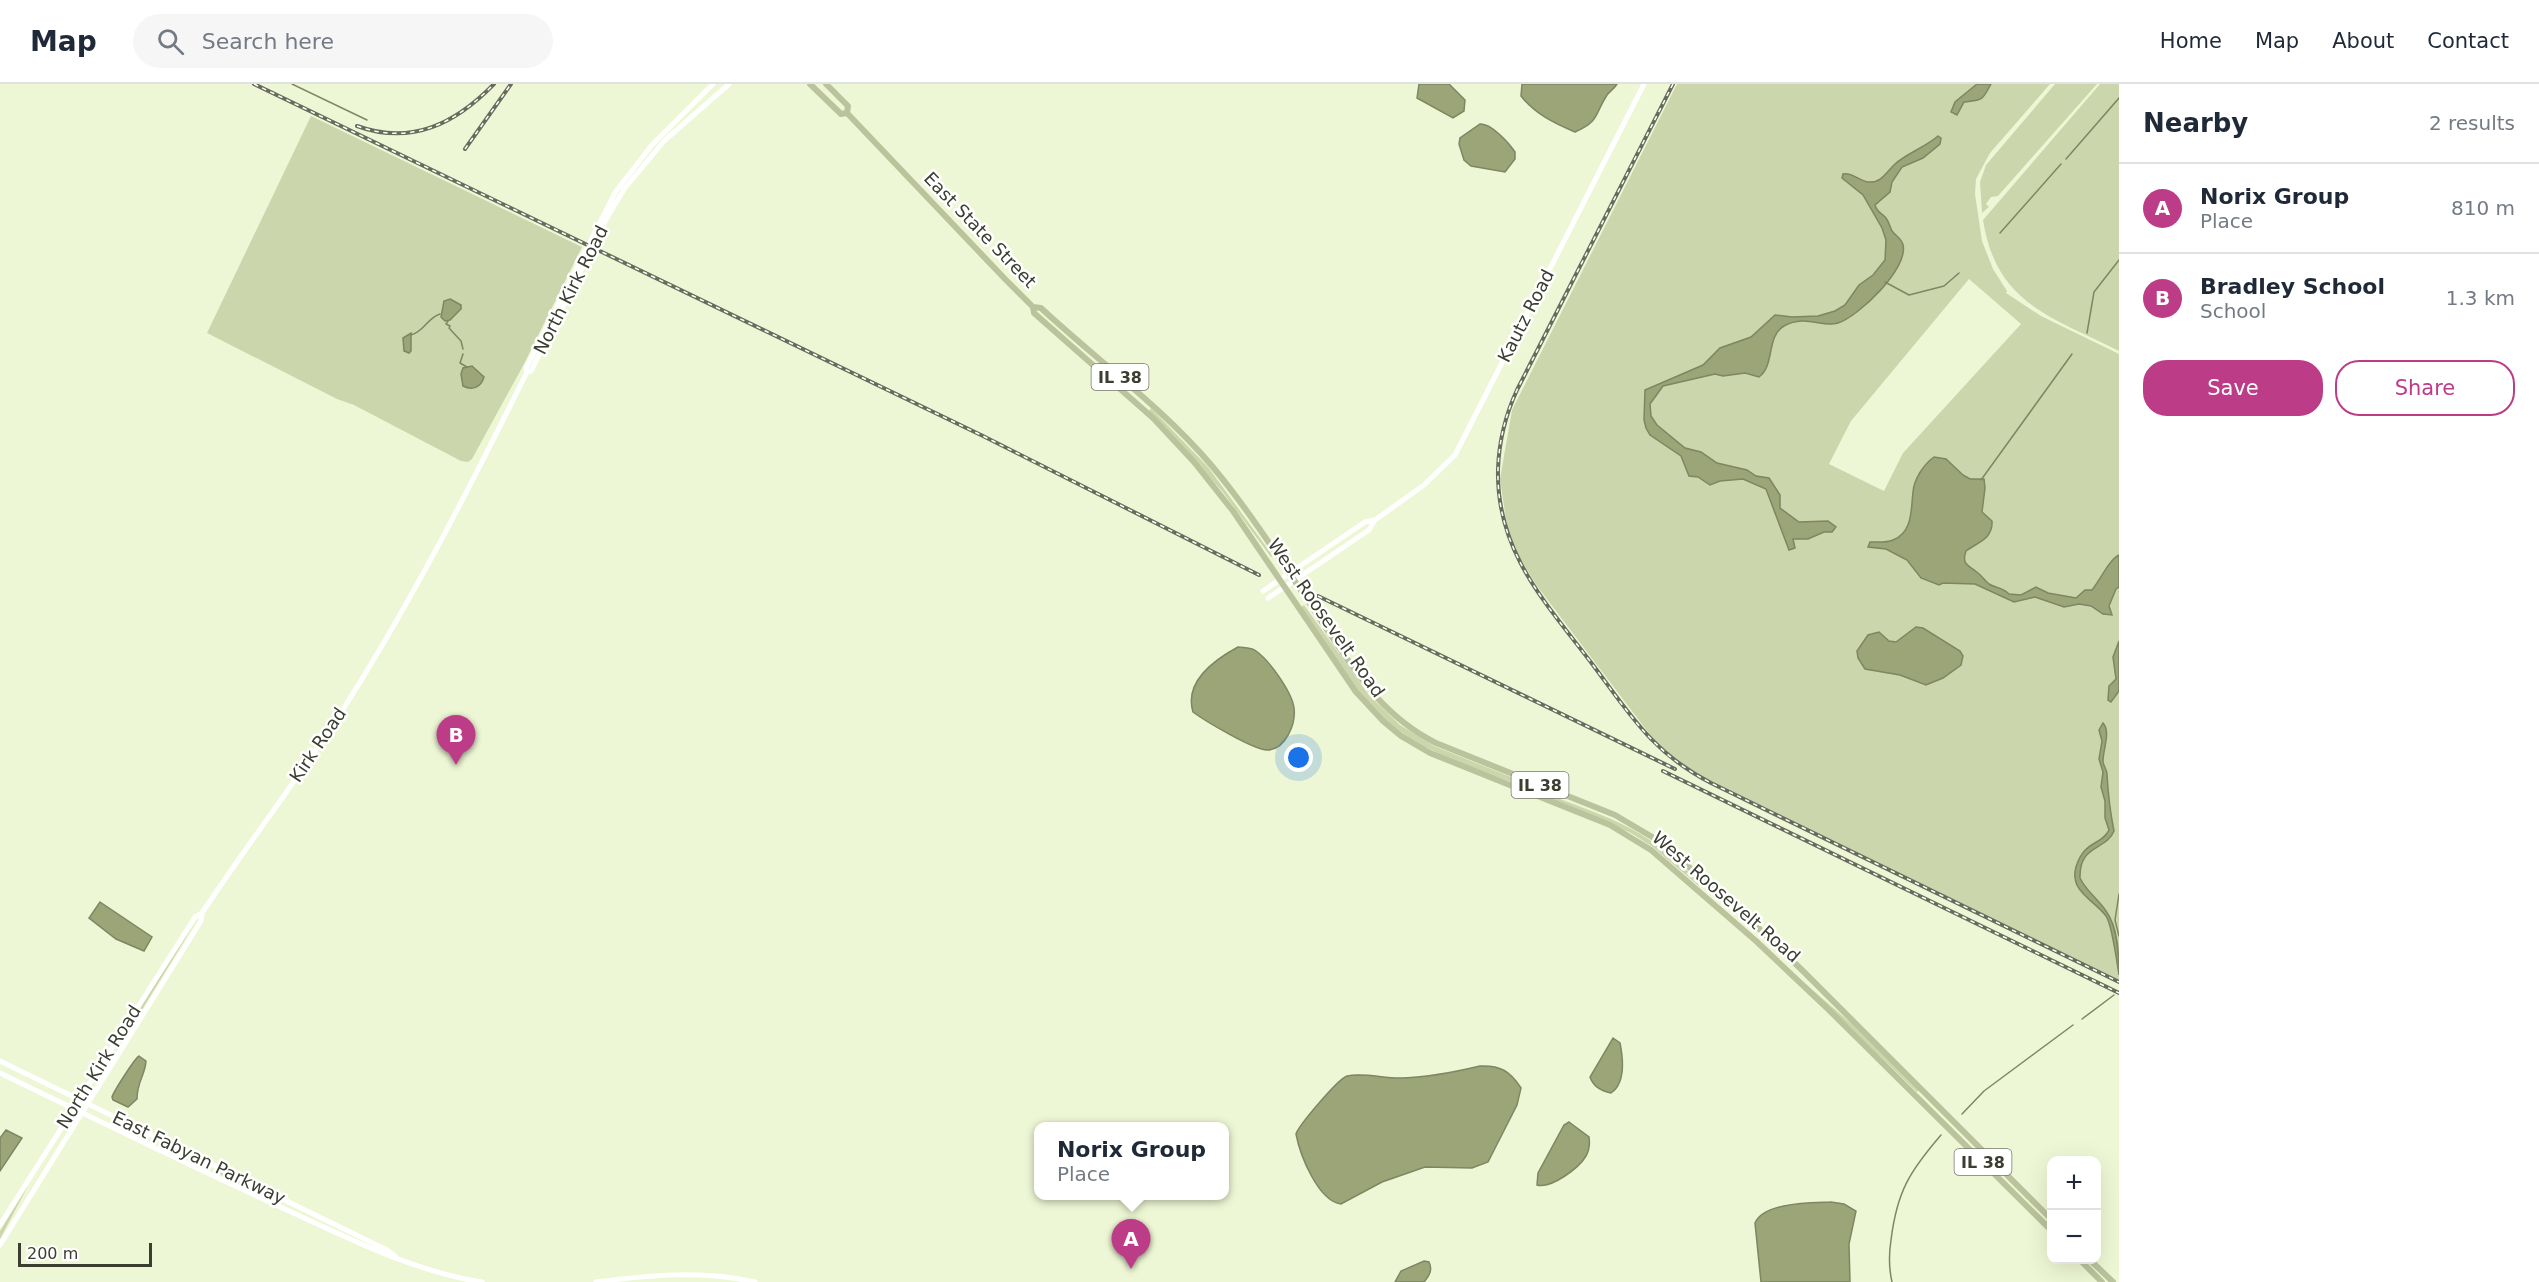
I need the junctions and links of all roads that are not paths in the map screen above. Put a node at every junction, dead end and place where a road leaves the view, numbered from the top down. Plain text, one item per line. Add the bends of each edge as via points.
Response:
1 (713, 84) edge
2 (729, 84) edge
3 (810, 84) edge
4 (826, 84) edge
5 (1644, 84) edge
6 (847, 113) junction
7 (674, 128) junction
8 (1033, 307) junction
9 (527, 372) joint
10 (1375, 520) junction
11 (1289, 574) junction
12 (1280, 580) junction
13 (1294, 581) junction
14 (1284, 587) junction
15 (1263, 591) dead end
16 (1268, 598) dead end
17 (202, 913) junction
18 (0, 1061) edge
19 (0, 1072) edge
20 (79, 1100) junction
21 (88, 1104) junction
22 (73, 1108) junction
23 (83, 1113) junction
24 (2047, 1215) edge
25 (0, 1225) edge
26 (2047, 1226) edge
27 (0, 1245) edge
28 (397, 1257) junction
29 (2084, 1264) edge
30 (2094, 1264) edge
31 (482, 1282) edge
32 (596, 1282) edge
33 (755, 1282) edge
34 (2102, 1282) edge
35 (2113, 1282) edge

1 - 7 street, North Kirk Road
2 - 7 street, North Kirk Road
3 - 6 main road, East State Street / IL 38 via 841,114
4 - 6 main road, East State Street / IL 38 via 848,106
5 - 10 street, Kautz Road via 1455,455 1424,485
6 - 8 main road, East State Street / IL 38
7 - 9 street, North Kirk Road via 616,201 530,365 531,371
8 - 11 main road, East State Street / IL 38 via 1041,308 1192,444 1233,493
8 - 12 main road, West Roosevelt Road / IL 38 via 1034,313 1178,444 1226,501
9 - 17 street, Kirk Road via 440,540 357,687
10 - 11 street, Kautz Road via 1365,522
10 - 13 street, Kautz Road via 1369,530
11 - 12 street, Kautz Road
11 - 13 main road, West Roosevelt Road / IL 38
12 - 14 main road, West Roosevelt Road / IL 38
12 - 15 street, Kautz Road
13 - 14 street, Kautz Road
13 - 24 main road, West Roosevelt Road / IL 38 via 1364,684 1394,717 1436,743 1615,815 1659,841 1791,959
14 - 16 street, Kautz Road
14 - 26 main road, West Roosevelt Road / IL 38 via 1356,692 1390,727 1430,753 1610,825 1651,850 1837,1018
17 - 20 street, North Kirk Road via 195,917
17 - 21 street, Kirk Road via 201,921
18 - 20 street, East Fabyan Parkway
19 - 22 street, East Fabyan Parkway
20 - 21 street, East Fabyan Parkway
20 - 22 street, North Kirk Road
21 - 23 street, North Kirk Road
21 - 28 street, East Fabyan Parkway
22 - 23 street, East Fabyan Parkway
22 - 25 street, North Kirk Road
23 - 27 street, North Kirk Road
23 - 28 street, East Fabyan Parkway via 384,1255
28 - 31 street, East Fabyan Parkway
29 - 34 main road
30 - 35 main road
32 - 33 street via 675,1274

